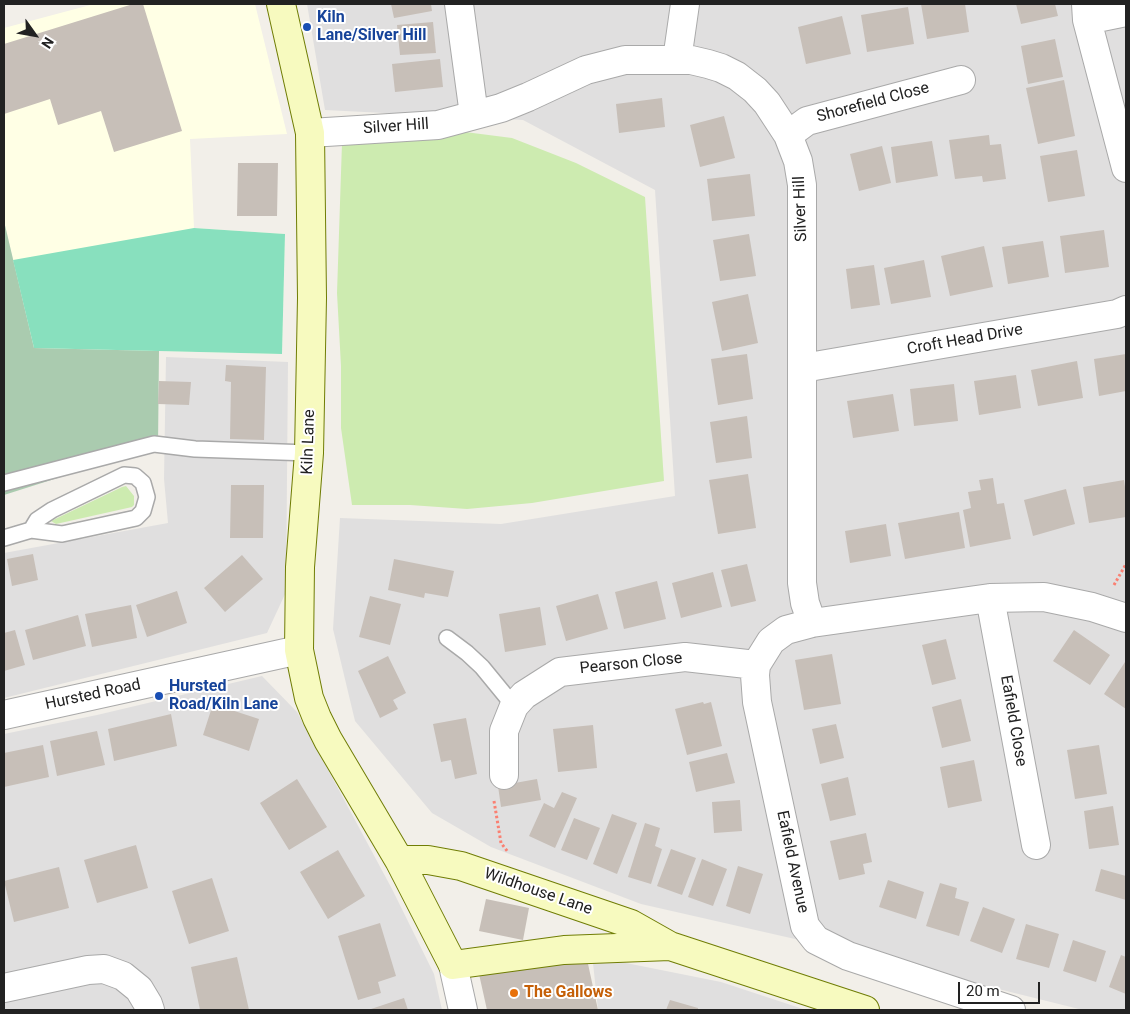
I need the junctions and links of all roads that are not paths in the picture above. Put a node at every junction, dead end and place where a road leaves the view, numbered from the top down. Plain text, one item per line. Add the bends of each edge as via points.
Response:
1 (281, 4) edge
2 (459, 4) edge
3 (685, 4) edge
4 (1086, 12) edge
5 (1126, 12) edge
6 (676, 60) junction
7 (961, 80) dead end
8 (474, 115) junction
9 (310, 133) junction
10 (788, 135) junction
11 (1126, 168) edge
12 (1126, 310) edge
13 (803, 368) junction
14 (309, 453) junction
15 (4, 482) edge
16 (31, 530) junction
17 (4, 538) edge
18 (990, 598) junction
19 (1126, 618) edge
20 (812, 623) junction
21 (447, 638) dead end
22 (299, 650) junction
23 (756, 665) junction
24 (514, 706) junction
25 (4, 715) edge
26 (499, 787) road end
27 (1036, 845) dead end
28 (399, 860) junction
29 (670, 946) junction
30 (453, 966) junction
31 (4, 988) edge
32 (150, 1010) edge
33 (463, 1010) edge
34 (865, 1010) edge
35 (1011, 1010) edge

1 - 9 main road, Kiln Lane
2 - 8 street
3 - 6 street
4 - 5 street
4 - 11 street
6 - 8 street, Silver Hill via 625,60 586,70 501,108
6 - 10 street, Silver Hill via 708,64 738,76 767,103
7 - 10 street, Shorefield Close via 807,121
8 - 9 street, Silver Hill via 438,124
9 - 14 main road, Kiln Lane via 312,298
10 - 13 street, Silver Hill via 798,161 802,185
12 - 13 street, Croft Head Drive
13 - 20 street, Silver Hill via 802,583
14 - 15 lane via 195,449 154,444
14 - 22 main road, Kiln Lane via 300,567
16 - 16 lane via 62,534 136,518 143,511 148,497 143,483 135,476 124,475 52,510 37,520
16 - 17 lane
18 - 19 street via 1044,597
18 - 20 street
18 - 27 street, Eafield Close
20 - 23 street via 778,635
21 - 24 lane via 482,667
22 - 25 street, Hursted Road
22 - 28 main road, Kiln Lane via 317,718
23 - 24 street, Pearson Close via 685,657 560,672 524,695
23 - 35 street, Eafield Avenue via 757,702 806,926 816,940 848,956
24 - 26 street, Pearson Close via 504,731
28 - 29 main road, Wildhouse Lane via 428,860 461,866 631,924
28 - 30 main road, Kiln Lane
29 - 30 main road, Wildhouse Lane via 564,950
29 - 34 main road, Wildhouse Lane
30 - 33 street
31 - 32 street via 104,969 123,976 139,989

